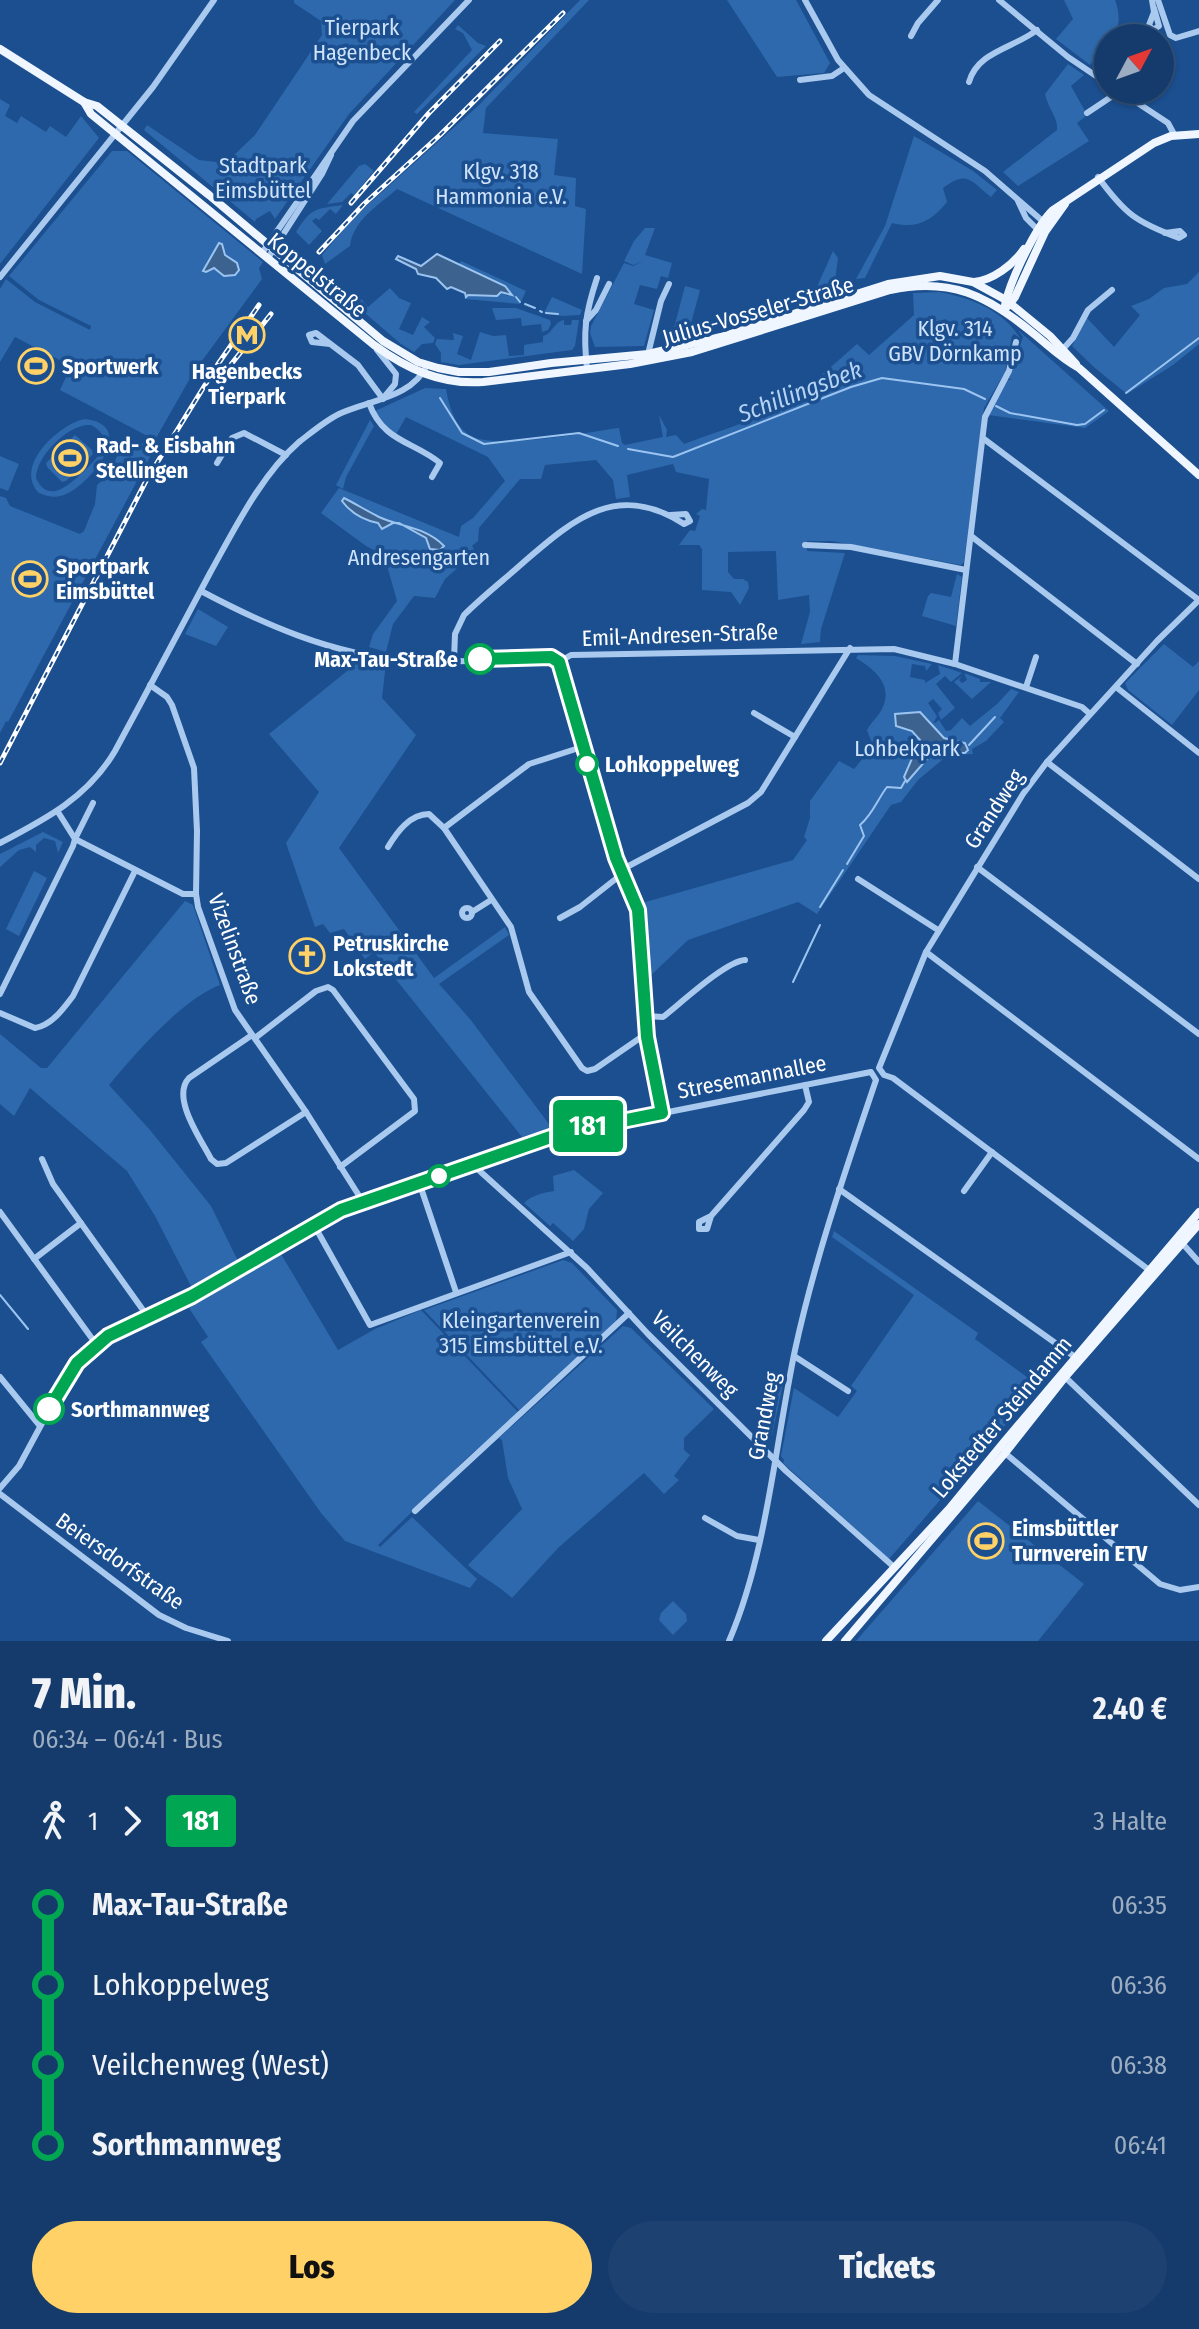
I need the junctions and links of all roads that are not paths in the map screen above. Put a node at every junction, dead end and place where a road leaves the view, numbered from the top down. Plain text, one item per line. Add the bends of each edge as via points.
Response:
1 (214, 0) edge
2 (469, 0) edge
3 (805, 0) edge
4 (938, 0) edge
5 (999, 0) edge
6 (1158, 0) edge
7 (1037, 30) junction
8 (1199, 31) edge
9 (911, 36) dead end
10 (0, 49) edge
11 (844, 68) junction
12 (1094, 75) edge
13 (800, 80) dead end
14 (969, 82) dead end
15 (84, 102) junction
16 (1100, 104) edge
17 (1139, 104) edge
18 (1087, 113) dead end
19 (122, 125) junction
20 (116, 133) junction
21 (1199, 134) edge
22 (1175, 136) junction
23 (1098, 177) junction
24 (1043, 226) junction
25 (1165, 233) dead end
26 (1031, 244) junction
27 (271, 247) junction
28 (265, 256) junction
29 (0, 277) edge
30 (973, 282) junction
31 (669, 284) dead end
32 (1112, 290) dead end
33 (1006, 307) junction
34 (586, 321) junction
35 (1016, 342) dead end
36 (330, 344) dead end
37 (374, 345) junction
38 (1063, 349) junction
39 (648, 354) junction
40 (586, 359) junction
41 (1079, 368) junction
42 (425, 369) junction
43 (587, 369) junction
44 (383, 399) junction
45 (369, 403) junction
46 (984, 439) junction
47 (286, 455) junction
48 (217, 463) dead end
49 (1199, 475) edge
50 (432, 477) dead end
51 (670, 515) dead end
52 (971, 536) junction
53 (805, 545) dead end
54 (966, 570) junction
55 (201, 591) junction
56 (1199, 600) edge
57 (850, 648) junction
58 (1036, 657) dead end
59 (454, 660) junction
60 (559, 662) junction
61 (955, 664) junction
62 (1137, 664) junction
63 (150, 685) junction
64 (1026, 687) junction
65 (1116, 687) junction
66 (754, 713) dead end
67 (1090, 714) junction
68 (795, 737) junction
69 (582, 747) junction
70 (1199, 753) edge
71 (1047, 762) junction
72 (93, 803) dead end
73 (58, 812) junction
74 (444, 828) junction
75 (75, 839) junction
76 (0, 843) edge
77 (388, 847) dead end
78 (977, 867) junction
79 (135, 871) junction
80 (622, 872) junction
81 (858, 879) dead end
82 (1199, 879) edge
83 (196, 894) junction
84 (491, 900) junction
85 (472, 912) dead end
86 (560, 918) dead end
87 (938, 930) junction
88 (926, 952) junction
89 (745, 960) dead end
90 (0, 994) edge
91 (0, 1013) edge
92 (646, 1016) junction
93 (1199, 1034) edge
94 (253, 1036) junction
95 (647, 1037) junction
96 (871, 1072) joint
97 (805, 1085) junction
98 (306, 1112) junction
99 (662, 1113) junction
100 (992, 1152) junction
101 (42, 1159) dead end
102 (1199, 1159) edge
103 (472, 1164) junction
104 (340, 1167) junction
105 (419, 1182) junction
106 (839, 1189) junction
107 (964, 1191) dead end
108 (363, 1202) junction
109 (0, 1212) edge
110 (1199, 1212) edge
111 (711, 1216) dead end
112 (4, 1223) edge
113 (81, 1223) junction
114 (1199, 1224) edge
115 (314, 1225) junction
116 (1182, 1231) junction
117 (1181, 1244) junction
118 (571, 1252) junction
119 (34, 1259) junction
120 (1199, 1262) edge
121 (1149, 1270) junction
122 (456, 1292) junction
123 (629, 1313) junction
124 (148, 1317) junction
125 (96, 1344) junction
126 (794, 1356) junction
127 (1075, 1357) junction
128 (0, 1377) edge
129 (1065, 1377) junction
130 (848, 1391) dead end
131 (40, 1426) junction
132 (1004, 1442) junction
133 (1005, 1453) junction
134 (774, 1458) junction
135 (0, 1491) edge
136 (1199, 1505) edge
137 (415, 1511) dead end
138 (705, 1518) dead end
139 (759, 1540) junction
140 (894, 1567) junction
141 (1199, 1587) edge
142 (228, 1641) edge
143 (729, 1641) edge
144 (826, 1641) edge
145 (845, 1641) edge

1 - 19 street
2 - 27 street via 333,148 322,174
3 - 11 street
4 - 9 street
5 - 7 street
6 - 8 street via 1170,35
7 - 12 street
7 - 14 street via 981,61
10 - 15 main road, Koppelstraße
11 - 13 street via 832,76
11 - 24 street via 882,106 985,171 1018,201 1026,218
15 - 19 main road, Koppelstraße
15 - 20 main road, Koppelstraße
16 - 18 street
17 - 22 street via 1168,123
19 - 20 street
19 - 27 main road, Koppelstraße
20 - 28 main road, Koppelstraße
20 - 29 street
21 - 22 main road
22 - 23 main road
23 - 24 main road via 1053,210
23 - 25 street via 1127,213
24 - 26 main road
24 - 33 main road
26 - 30 main road via 1005,268
26 - 33 main road
27 - 28 street
27 - 42 main road, Koppelstraße
28 - 37 main road, Koppelstraße
30 - 33 main road, Julius-Vosseler-Straße
30 - 39 main road, Julius-Vosseler-Straße via 940,276 899,281 721,337
31 - 39 street
32 - 38 street via 1088,310
33 - 38 main road, Julius-Vosseler-Straße
33 - 41 main road, Julius-Vosseler-Straße
33 - 43 main road, Julius-Vosseler-Straße via 957,288 911,286 702,349
34 - 34 street via 596,310 608,287 596,282
34 - 40 street
35 - 46 street via 1009,371 986,412
36 - 44 street via 358,365
37 - 42 main road, Koppelstraße
37 - 44 street via 396,371 395,384
38 - 41 main road, Julius-Vosseler-Straße
39 - 40 main road, Julius-Vosseler-Straße
40 - 42 main road, Julius-Vosseler-Straße via 489,372
40 - 43 street
41 - 49 main road, Julius-Vosseler-Straße
42 - 43 main road, Julius-Vosseler-Straße via 447,381 472,383
42 - 44 street via 413,384
44 - 45 street
45 - 47 street via 339,414
45 - 50 street via 391,436 440,463
46 - 52 street
46 - 56 street
47 - 48 street via 244,433 232,438
47 - 55 street via 242,515
51 - 59 street via 617,505 571,523 464,615 455,634
52 - 54 street
52 - 62 street
53 - 54 street via 851,547
54 - 61 street
55 - 59 street, Emil-Andresen-Straße via 263,622 326,644 384,658
55 - 63 street
56 - 62 street, Grandweg
57 - 60 street, Emil-Andresen-Straße via 571,655
57 - 61 street, Emil-Andresen-Straße via 894,649
57 - 68 street
58 - 64 street
59 - 60 street, Emil-Andresen-Straße via 551,657
60 - 69 street
61 - 64 street, Emil-Andresen-Straße
62 - 65 street, Grandweg
63 - 73 street via 109,761
63 - 83 street, Vizelinstraße via 172,705 194,768
64 - 67 street, Emil-Andresen-Straße
65 - 67 street, Grandweg
65 - 70 street
66 - 68 street
67 - 71 street, Grandweg
68 - 80 street via 761,792 748,803
69 - 74 street via 529,764
69 - 80 street
71 - 78 street, Grandweg
71 - 82 street
72 - 75 street
73 - 75 street
73 - 76 street
74 - 77 street via 429,814 420,814 394,834
74 - 84 street
75 - 79 street
75 - 90 street
78 - 87 street, Grandweg
78 - 93 street
79 - 83 street via 183,894
79 - 91 street via 60,1012 35,1028
80 - 86 street
80 - 92 street via 638,910
81 - 87 street
83 - 94 street, Vizelinstraße via 224,984
84 - 85 street
84 - 95 street via 511,927 529,992 582,1068 595,1069
87 - 88 street, Grandweg
88 - 100 street, Grandweg via 879,1068
88 - 102 street
89 - 92 street via 720,972 663,1017
92 - 95 street
94 - 98 street, Vizelinstraße
94 - 98 street via 182,1087 182,1099 211,1159 226,1163
94 - 104 street via 328,987 414,1099 415,1111
95 - 99 street
96 - 97 street, Stresemannallee
96 - 106 street, Grandweg via 876,1080
97 - 99 street, Stresemannallee
97 - 111 street via 809,1102 804,1110
98 - 104 street, Vizelinstraße
99 - 103 street, Stresemannallee via 562,1133
100 - 107 street
100 - 121 street
101 - 113 street
103 - 105 street, Stresemannallee
103 - 118 street, Veilchenweg
104 - 108 street, Vizelinstraße
105 - 108 street, Stresemannallee
105 - 122 street
106 - 126 street, Grandweg
106 - 127 street
108 - 115 street, Stresemannallee
109 - 112 street
110 - 116 main road, Lokstedter Steindamm
112 - 119 street
113 - 119 street
113 - 124 street
114 - 117 main road, Lokstedter Steindamm
115 - 122 street via 370,1325
115 - 124 street, Stresemannallee
116 - 117 street
116 - 121 main road, Lokstedter Steindamm
117 - 120 street
117 - 129 main road, Lokstedter Steindamm
118 - 122 street
118 - 123 street, Veilchenweg
119 - 125 street
121 - 127 main road, Lokstedter Steindamm
123 - 134 street, Veilchenweg
123 - 137 street
124 - 125 street, Stresemannallee
125 - 131 street, Stresemannallee via 71,1372
126 - 130 street
126 - 134 street, Grandweg
127 - 132 main road, Lokstedter Steindamm
128 - 131 street
129 - 133 main road, Lokstedter Steindamm
129 - 136 street
131 - 135 street, Stresemannallee
132 - 133 street
132 - 140 main road, Lokstedter Steindamm
133 - 141 street via 1160,1584 1180,1590
133 - 145 main road, Lokstedter Steindamm
134 - 139 street, Grandweg
134 - 140 street, Veilchenweg
135 - 142 street, Beiersdorfstraße via 159,1615
138 - 139 street via 737,1536
139 - 143 street, Grandweg via 747,1599
140 - 144 main road, Lokstedter Steindamm

